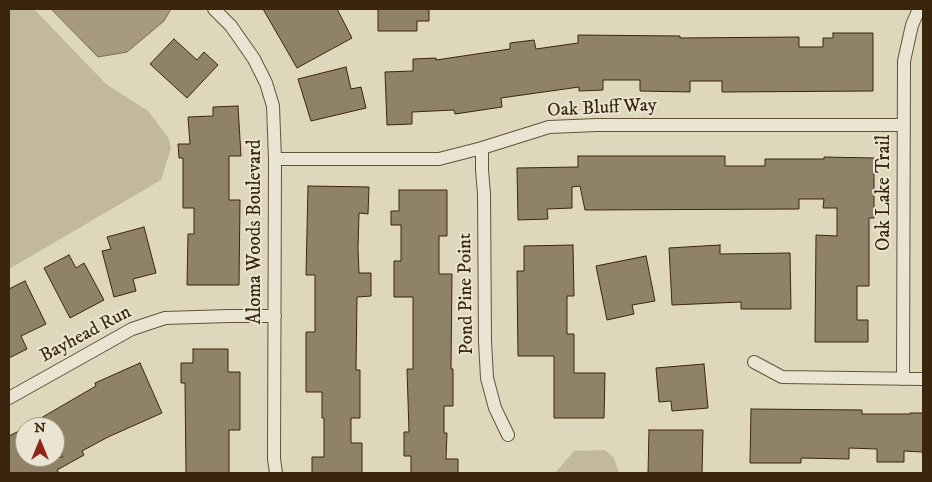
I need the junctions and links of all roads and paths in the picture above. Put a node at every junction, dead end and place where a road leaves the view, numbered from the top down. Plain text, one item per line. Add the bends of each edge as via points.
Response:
1 (214, 9) edge
2 (919, 9) edge
3 (904, 125) junction
4 (482, 148) junction
5 (275, 159) junction
6 (275, 316) junction
7 (754, 362) dead end
8 (903, 379) junction
9 (923, 379) edge
10 (9, 398) edge
11 (508, 435) dead end
12 (276, 473) edge

1 - 5 street, Aloma Woods Boulevard via 232,26 254,58 266,83 272,106
2 - 3 street, Oak Lake Trail via 904,61
3 - 4 street, Oak Bluff Way via 550,127
3 - 8 street, Oak Lake Trail
4 - 5 street, Oak Bluff Way via 439,159
4 - 11 street, Pond Pine Point via 487,378 495,408
5 - 6 street, Aloma Woods Boulevard
6 - 10 street, Bayhead Run via 165,318 132,329
6 - 12 street, Aloma Woods Boulevard
7 - 8 street via 782,377
8 - 9 street

